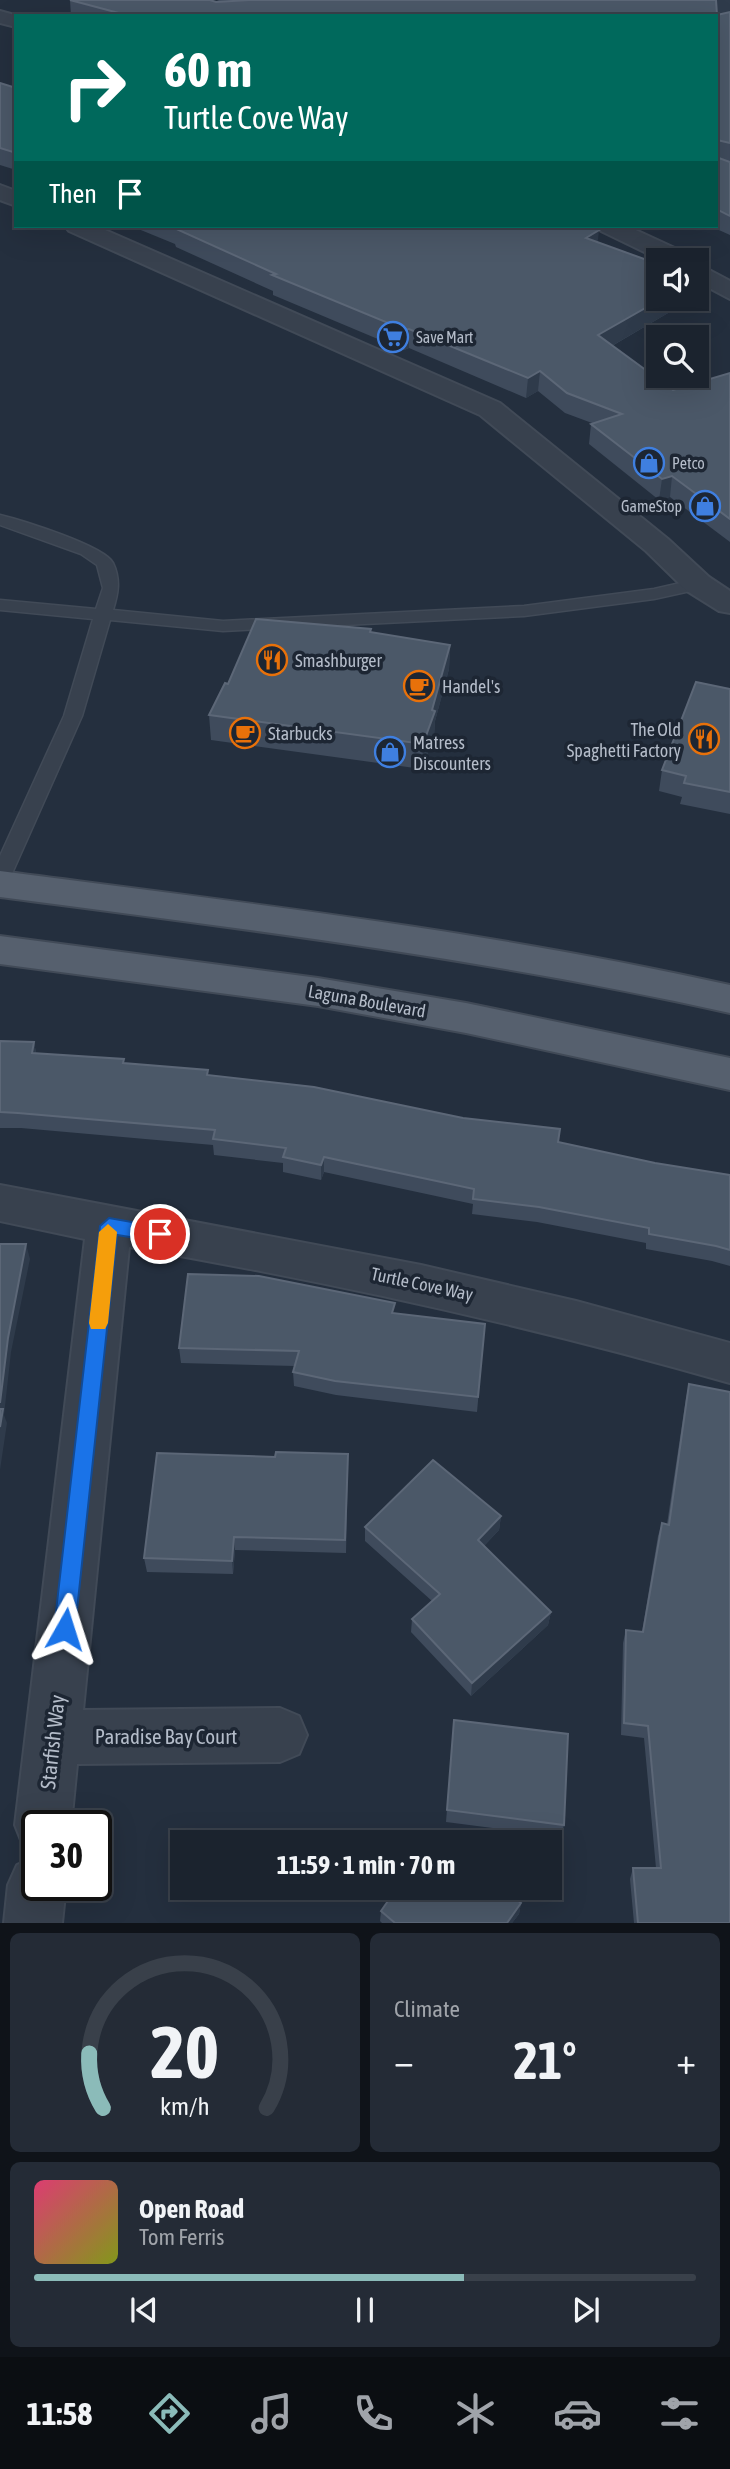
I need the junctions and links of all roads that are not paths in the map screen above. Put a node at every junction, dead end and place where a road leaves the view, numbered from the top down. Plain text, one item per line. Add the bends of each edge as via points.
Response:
1 (82, 228) edge
2 (613, 228) edge
3 (656, 248) edge
4 (709, 278) edge
5 (730, 292) edge
6 (0, 520) edge
7 (698, 584) junction
8 (730, 604) edge
9 (0, 605) edge
10 (102, 617) junction
11 (0, 878) edge
12 (0, 884) edge
13 (0, 950) edge
14 (730, 999) edge
15 (730, 1073) edge
16 (0, 1203) edge
17 (109, 1226) junction
18 (730, 1363) edge
19 (280, 1735) dead end
20 (53, 1737) junction
21 (45, 1810) edge
22 (35, 1901) edge
23 (33, 1923) edge

1 - 7 street via 490,409
2 - 3 street
4 - 5 street
6 - 10 lane via 86,551 105,563 111,588
7 - 8 street
7 - 10 lane via 654,594 471,615 212,627
9 - 10 lane
10 - 11 lane via 73,716
12 - 14 main road via 335,927 522,957
13 - 15 main road, Laguna Boulevard via 318,992
16 - 17 street
17 - 18 street, Turtle Cove Way via 264,1251 469,1294
17 - 20 street, Starfish Way
19 - 20 street, Paradise Bay Court
20 - 21 street, Starfish Way
22 - 23 street

